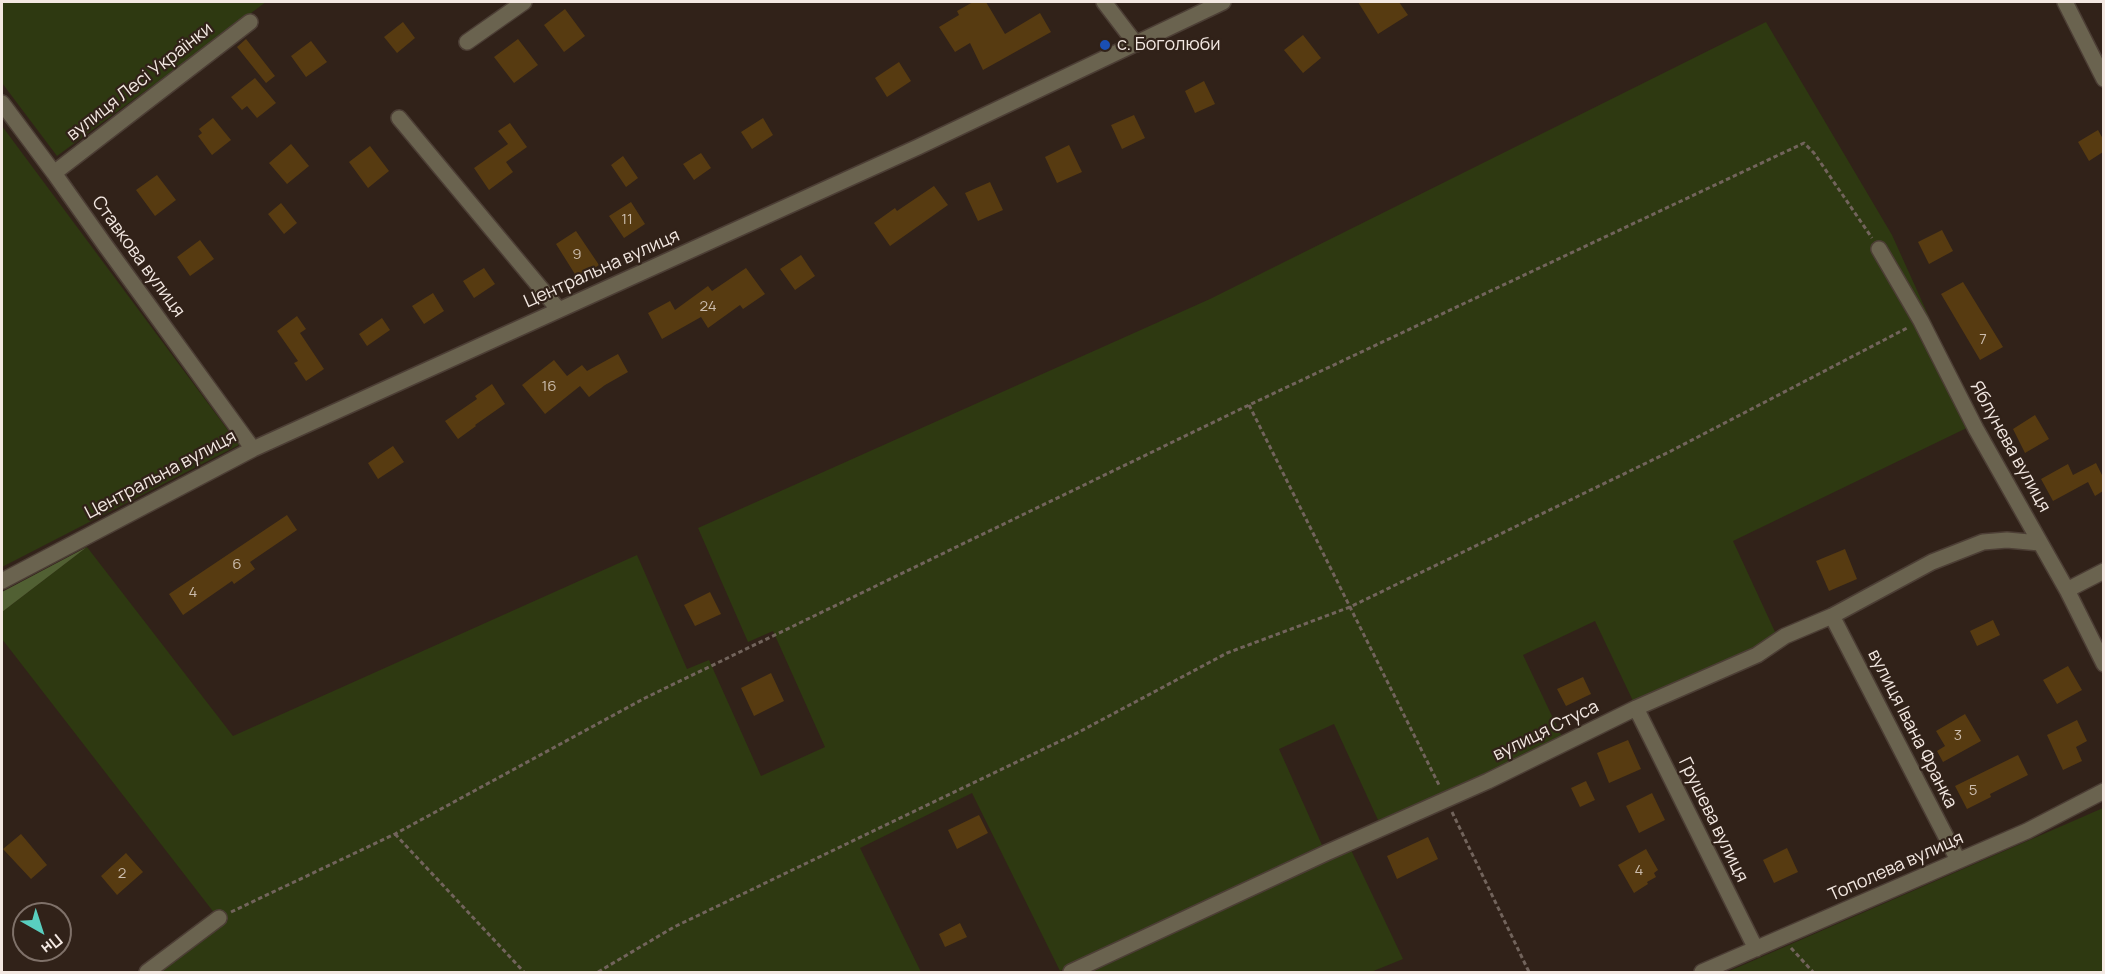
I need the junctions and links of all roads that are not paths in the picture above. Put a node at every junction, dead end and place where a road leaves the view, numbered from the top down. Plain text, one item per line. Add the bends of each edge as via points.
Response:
1 (524, 2) edge
2 (1104, 2) edge
3 (1223, 2) edge
4 (2065, 2) edge
5 (250, 22) dead end
6 (467, 42) dead end
7 (1136, 44) junction
8 (2103, 79) edge
9 (2, 104) edge
10 (399, 118) dead end
11 (54, 173) junction
12 (1879, 249) road end
13 (559, 310) junction
14 (253, 449) junction
15 (2040, 543) junction
16 (2103, 571) edge
17 (2, 581) edge
18 (2067, 591) junction
19 (1832, 616) junction
20 (2103, 664) edge
21 (1636, 708) junction
22 (2103, 791) edge
23 (1959, 861) junction
24 (219, 918) road end
25 (1756, 949) junction
26 (147, 972) edge
27 (1071, 972) edge
28 (1702, 972) edge

1 - 6 street
2 - 7 street
3 - 7 street, Центральна вулиця
4 - 8 street
5 - 11 street, вулиця Лесі Українки
7 - 13 street, Центральна вулиця
9 - 11 street, Ставкова вулиця
10 - 13 street
11 - 14 street, Ставкова вулиця
12 - 15 street, Яблунева вулиця
13 - 14 street, Центральна вулиця
14 - 17 street, Центральна вулиця
15 - 18 street, Яблунева вулиця
15 - 19 street, вулиця Стуса via 1983,542 1932,562
16 - 18 street
18 - 20 street, Яблунева вулиця
19 - 21 street, вулиця Стуса via 1785,636 1757,655
19 - 23 street, вулиця Івана Франка
21 - 25 street, Грушева вулиця
21 - 27 street, вулиця Стуса via 1447,800
22 - 23 street, Тополева вулиця
23 - 25 street, Тополева вулиця
24 - 26 street
25 - 28 street, Тополева вулиця

